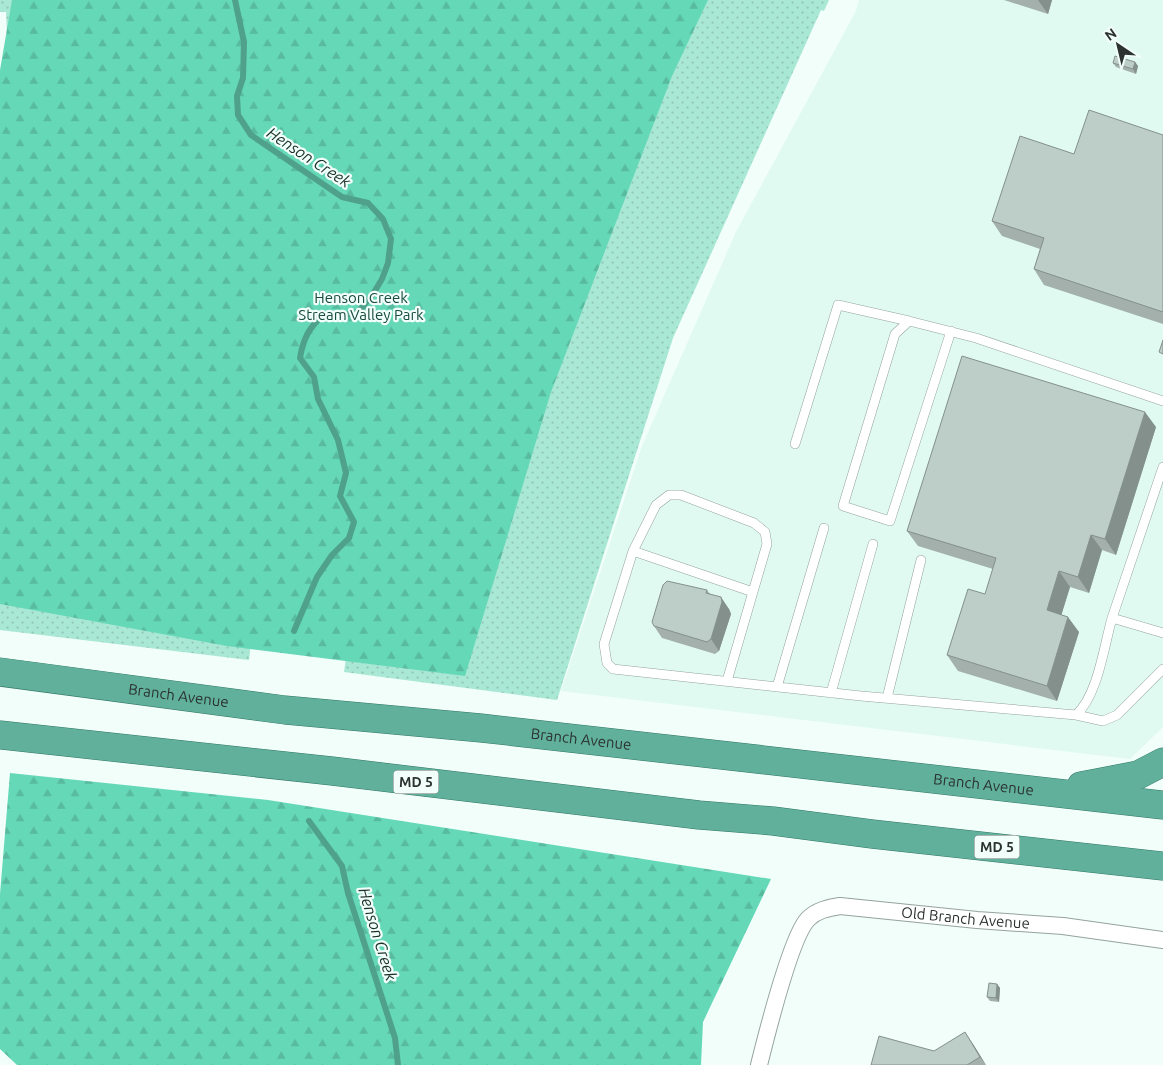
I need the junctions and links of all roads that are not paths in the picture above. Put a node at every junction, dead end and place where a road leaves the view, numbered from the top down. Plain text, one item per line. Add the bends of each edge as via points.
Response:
1 (910, 321) junction
2 (951, 331) junction
3 (1163, 401) edge
4 (795, 444) dead end
5 (1163, 467) edge
6 (824, 528) dead end
7 (872, 544) dead end
8 (633, 551) junction
9 (921, 560) dead end
10 (753, 592) junction
11 (1112, 618) junction
12 (1163, 633) edge
13 (1163, 669) edge
14 (0, 672) edge
15 (728, 681) junction
16 (777, 687) junction
17 (831, 693) junction
18 (888, 698) junction
19 (1076, 715) junction
20 (0, 735) edge
21 (1163, 762) edge
22 (1047, 791) junction
23 (1163, 805) edge
24 (1163, 866) edge
25 (1163, 940) edge
26 (759, 1065) edge

1 - 2 lane
1 - 2 lane via 895,334 843,506 890,521
1 - 4 lane via 838,305
2 - 3 lane
5 - 11 lane
6 - 16 lane
7 - 17 lane
8 - 10 lane
8 - 10 lane via 656,505 670,495 681,495 754,523 765,532 767,544
8 - 15 lane via 604,644 607,662 613,669
9 - 18 lane
10 - 15 lane
11 - 12 lane
11 - 19 lane via 1092,690 1085,707
13 - 19 lane via 1117,715 1103,720
14 - 22 highway, Branch Avenue via 285,710 491,729
15 - 16 lane
16 - 17 lane
17 - 18 lane
18 - 19 lane
20 - 24 highway, MD 5
21 - 22 highway via 1119,779
22 - 23 highway, Branch Avenue
25 - 26 street, Old Branch Avenue via 1063,926 840,906 819,910 807,920 792,951

